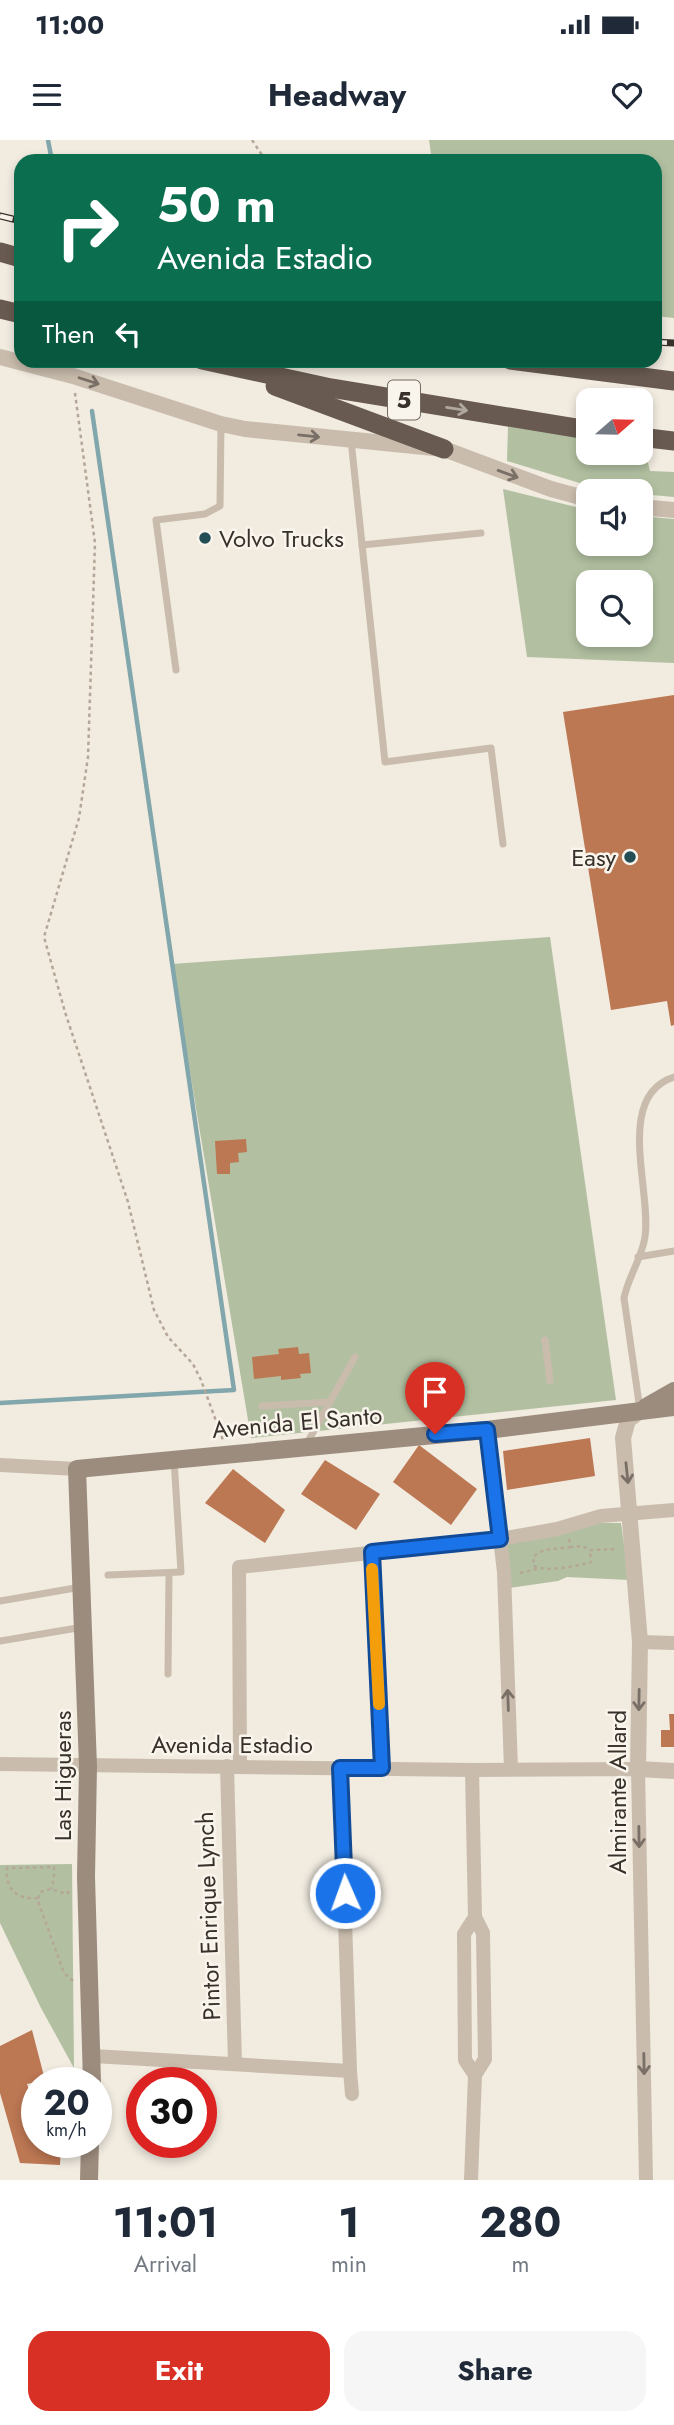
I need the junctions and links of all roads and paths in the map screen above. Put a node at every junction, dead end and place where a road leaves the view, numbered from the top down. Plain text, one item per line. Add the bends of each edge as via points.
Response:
1 (42, 368) edge
2 (229, 368) edge
3 (236, 368) edge
4 (572, 368) edge
5 (73, 376) junction
6 (674, 381) edge
7 (221, 424) junction
8 (576, 428) edge
9 (653, 439) edge
10 (351, 440) junction
11 (674, 441) edge
12 (444, 449) junction
13 (576, 496) edge
14 (653, 508) edge
15 (674, 510) edge
16 (481, 533) dead end
17 (362, 545) junction
18 (176, 670) dead end
19 (503, 844) dead end
20 (674, 1077) edge
21 (674, 1251) edge
22 (638, 1257) junction
23 (545, 1340) dead end
24 (355, 1357) dead end
25 (550, 1381) dead end
26 (674, 1391) edge
27 (330, 1402) junction
28 (262, 1406) dead end
29 (674, 1408) edge
30 (640, 1411) junction
31 (487, 1430) junction
32 (305, 1446) junction
33 (228, 1453) junction
34 (174, 1459) junction
35 (0, 1465) edge
36 (77, 1469) junction
37 (674, 1510) edge
38 (631, 1514) junction
39 (567, 1525) junction
40 (500, 1539) junction
41 (571, 1547) junction
42 (590, 1550) junction
43 (632, 1550) junction
44 (372, 1552) junction
45 (537, 1569) junction
46 (504, 1572) junction
47 (169, 1573) junction
48 (108, 1574) dead end
49 (81, 1587) junction
50 (0, 1601) edge
51 (83, 1627) junction
52 (0, 1641) edge
53 (640, 1642) junction
54 (674, 1643) edge
55 (168, 1674) dead end
56 (0, 1764) edge
57 (88, 1766) junction
58 (233, 1766) junction
59 (340, 1768) junction
60 (382, 1768) junction
61 (511, 1769) junction
62 (638, 1769) junction
63 (472, 1770) junction
64 (674, 1771) edge
65 (86, 1877) junction
66 (51, 1889) junction
67 (39, 1898) junction
68 (90, 1983) junction
69 (93, 2056) junction
70 (235, 2064) junction
71 (93, 2067) edge
72 (350, 2071) junction
73 (352, 2094) dead end
74 (90, 2158) edge
75 (89, 2180) edge
76 (471, 2180) edge
77 (646, 2180) edge

1 - 5 street
2 - 12 highway
3 -> 8 highway, 5
4 - 6 highway
5 -> 7 street
5 - 33 path via 94,543 88,757 79,817 44,937 128,1202 154,1310 169,1337 193,1364
7 -> 10 street
7 - 18 lane via 220,506 205,514 156,520
9 - 11 highway
10 - 12 street
10 - 17 lane
12 -> 13 street
14 - 15 street
16 - 17 lane
17 - 19 lane via 385,762 491,748
20 - 22 lane via 647,1097 639,1129 648,1215
21 - 22 lane
22 - 30 lane via 624,1298
23 - 25 lane
24 - 27 lane
26 - 30 main road, Avenida El Santo
27 - 28 lane
27 - 32 lane
29 - 30 main road, Avenida El Santo
30 - 31 main road, Avenida El Santo
30 -> 38 street, Almirante Allard via 628,1420 623,1438
31 - 32 main road, Avenida El Santo
31 - 40 street
32 - 33 main road, Avenida El Santo
33 - 34 main road, Avenida El Santo
34 - 36 main road, Avenida El Santo
34 - 47 lane via 181,1572
35 - 36 street, Avenida El Santo
36 - 49 main road, Las Higueras
37 - 38 street
38 - 39 street
38 - 43 street, Almirante Allard
39 - 40 street
39 - 41 path
40 - 44 street
40 - 46 street
41 - 42 path
41 - 45 path via 534,1556
42 - 43 path
42 - 45 path via 591,1562
43 - 53 street, Almirante Allard
44 - 58 street, Pintor Enrique Lynch via 239,1567
44 - 60 street
45 - 46 path
61 -> 46 street
47 - 48 lane
47 - 55 lane
49 - 50 lane
49 - 51 main road, Las Higueras
51 - 52 lane
51 - 57 main road, Las Higueras
53 - 54 street
53 -> 62 street, Almirante Allard
56 - 57 street, Avenida Estadio
57 - 58 street, Avenida Estadio
57 - 65 main road, Las Higueras
58 - 59 street, Avenida Estadio
58 - 70 street, Pintor Enrique Lynch
59 - 60 street, Avenida Estadio
59 - 72 street
60 - 63 street, Avenida Estadio
61 - 62 street, Avenida Estadio
61 - 63 street, Avenida Estadio
62 - 64 street, Avenida Estadio
62 -> 77 street, Almirante Allard
63 - 76 street via 475,1917 464,1934 465,2060 475,2075
65 - 66 path via 67,1894
65 - 68 main road, Las Higueras
66 - 67 path via 40,1892
66 - 67 path via 54,1867 7,1868 6,1881 12,1891 27,1899
67 - 68 path via 64,1973 74,1982
68 - 69 main road, Las Higueras
69 - 70 street
69 - 71 main road, Las Higueras
70 - 72 street
72 - 73 street
74 - 75 main road

